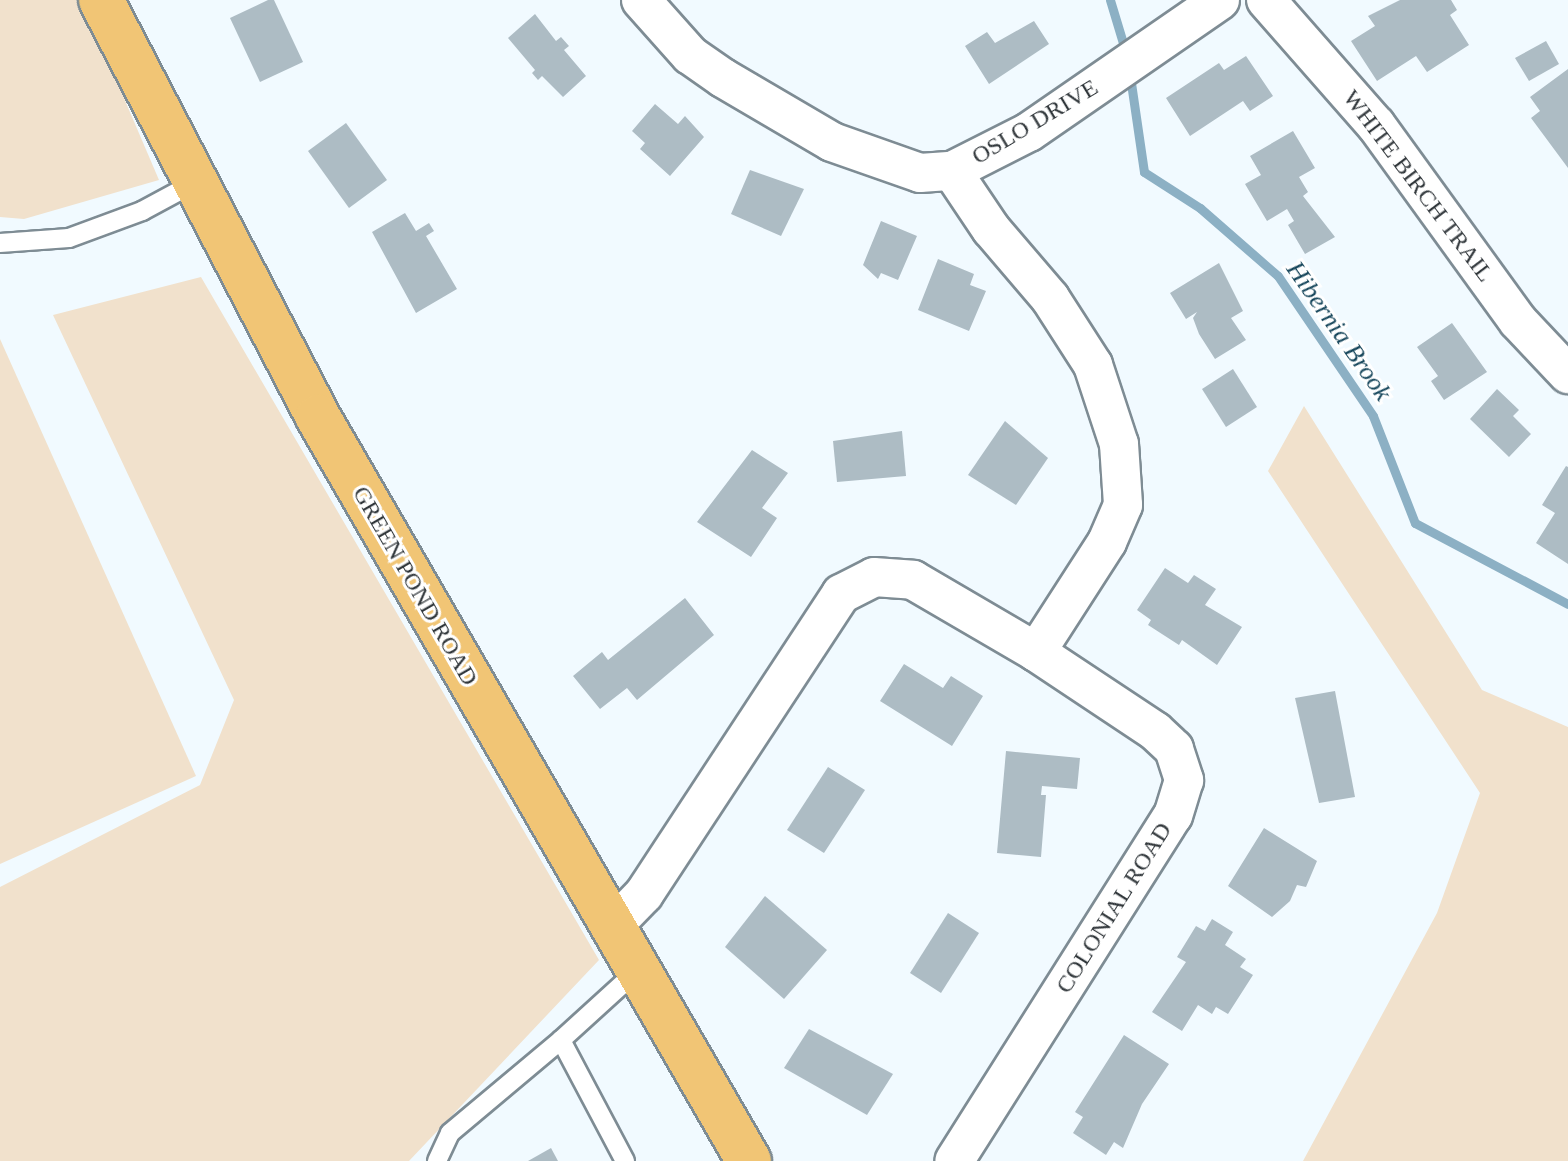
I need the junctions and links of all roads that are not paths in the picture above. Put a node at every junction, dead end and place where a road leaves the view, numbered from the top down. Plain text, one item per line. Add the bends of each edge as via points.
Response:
1 (101, 0) edge
2 (641, 0) edge
3 (1220, 0) edge
4 (1266, 0) edge
5 (952, 171) junction
6 (194, 183) junction
7 (0, 243) edge
8 (1568, 374) edge
9 (1036, 652) junction
10 (614, 925) junction
11 (640, 968) junction
12 (561, 1040) junction
13 (437, 1161) edge
14 (625, 1161) edge
15 (749, 1161) edge
16 (954, 1161) edge

1 - 6 main road, GREEN POND ROAD
2 - 5 street, OSLO DRIVE via 690,55 832,142 920,173
3 - 5 street, OSLO DRIVE via 1029,132
4 - 8 street, WHITE BIRCH TRAIL via 1376,125 1518,321
5 - 9 street via 991,229 1050,298 1093,365 1119,444 1123,505 1107,542
6 - 7 lane via 142,211 69,238
6 - 10 main road, GREEN POND ROAD via 389,542
9 - 10 street, COLONIAL ROAD via 913,580 874,577 841,594 644,894
9 - 16 street, COLONIAL ROAD via 1155,731 1174,749 1184,780 1173,815
10 - 11 main road, GREEN POND ROAD
11 - 12 lane
11 - 15 main road, GREEN POND ROAD
12 - 13 lane via 450,1133
12 - 14 lane

